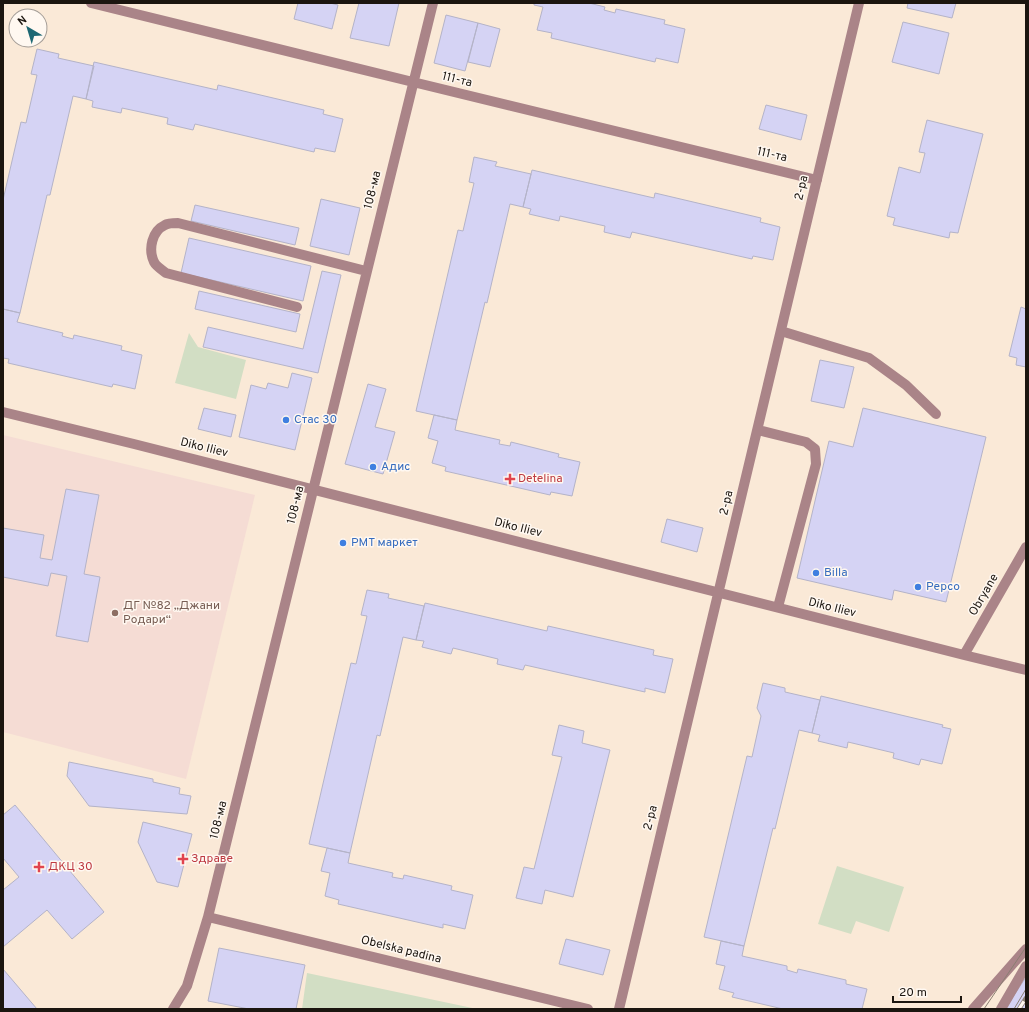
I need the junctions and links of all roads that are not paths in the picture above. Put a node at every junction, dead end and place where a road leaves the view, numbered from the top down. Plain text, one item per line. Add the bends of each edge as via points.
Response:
1 (91, 3) edge
2 (433, 3) edge
3 (859, 3) edge
4 (413, 82) junction
5 (817, 180) junction
6 (366, 271) junction
7 (297, 307) dead end
8 (781, 331) junction
9 (3, 412) edge
10 (936, 414) dead end
11 (758, 430) junction
12 (314, 489) junction
13 (1026, 548) edge
14 (719, 592) junction
15 (778, 607) junction
16 (964, 655) junction
17 (1026, 670) edge
18 (208, 917) junction
19 (1026, 950) edge
20 (1026, 966) edge
21 (1006, 1008) edge
22 (173, 1009) edge
23 (588, 1009) edge
24 (618, 1009) edge
25 (973, 1009) edge

1 - 4 street, 111-та
2 - 4 street, 108-ма
3 - 5 street, 2-ра
4 - 5 street, 111-та
4 - 6 street, 108-ма
5 - 8 street, 2-ра
6 - 7 street via 178,223 166,225 157,232 152,241 151,253 155,264 166,273
6 - 12 street, 108-ма
8 - 10 street via 869,358 906,385
8 - 11 street, 2-ра
9 - 12 street, Diko Iliev
11 - 14 street, 2-ра
11 - 15 street via 806,442 815,449 816,464
12 - 14 street, Diko Iliev
12 - 18 street, 108-ма
13 - 16 street, Obryane
14 - 15 street, Diko Iliev
14 - 24 street, 2-ра
15 - 16 street, Diko Iliev
16 - 17 street, Diko Iliev
18 - 22 street, 108-ма via 187,986
18 - 23 street, Obelska padina
19 - 25 street
20 - 21 street

